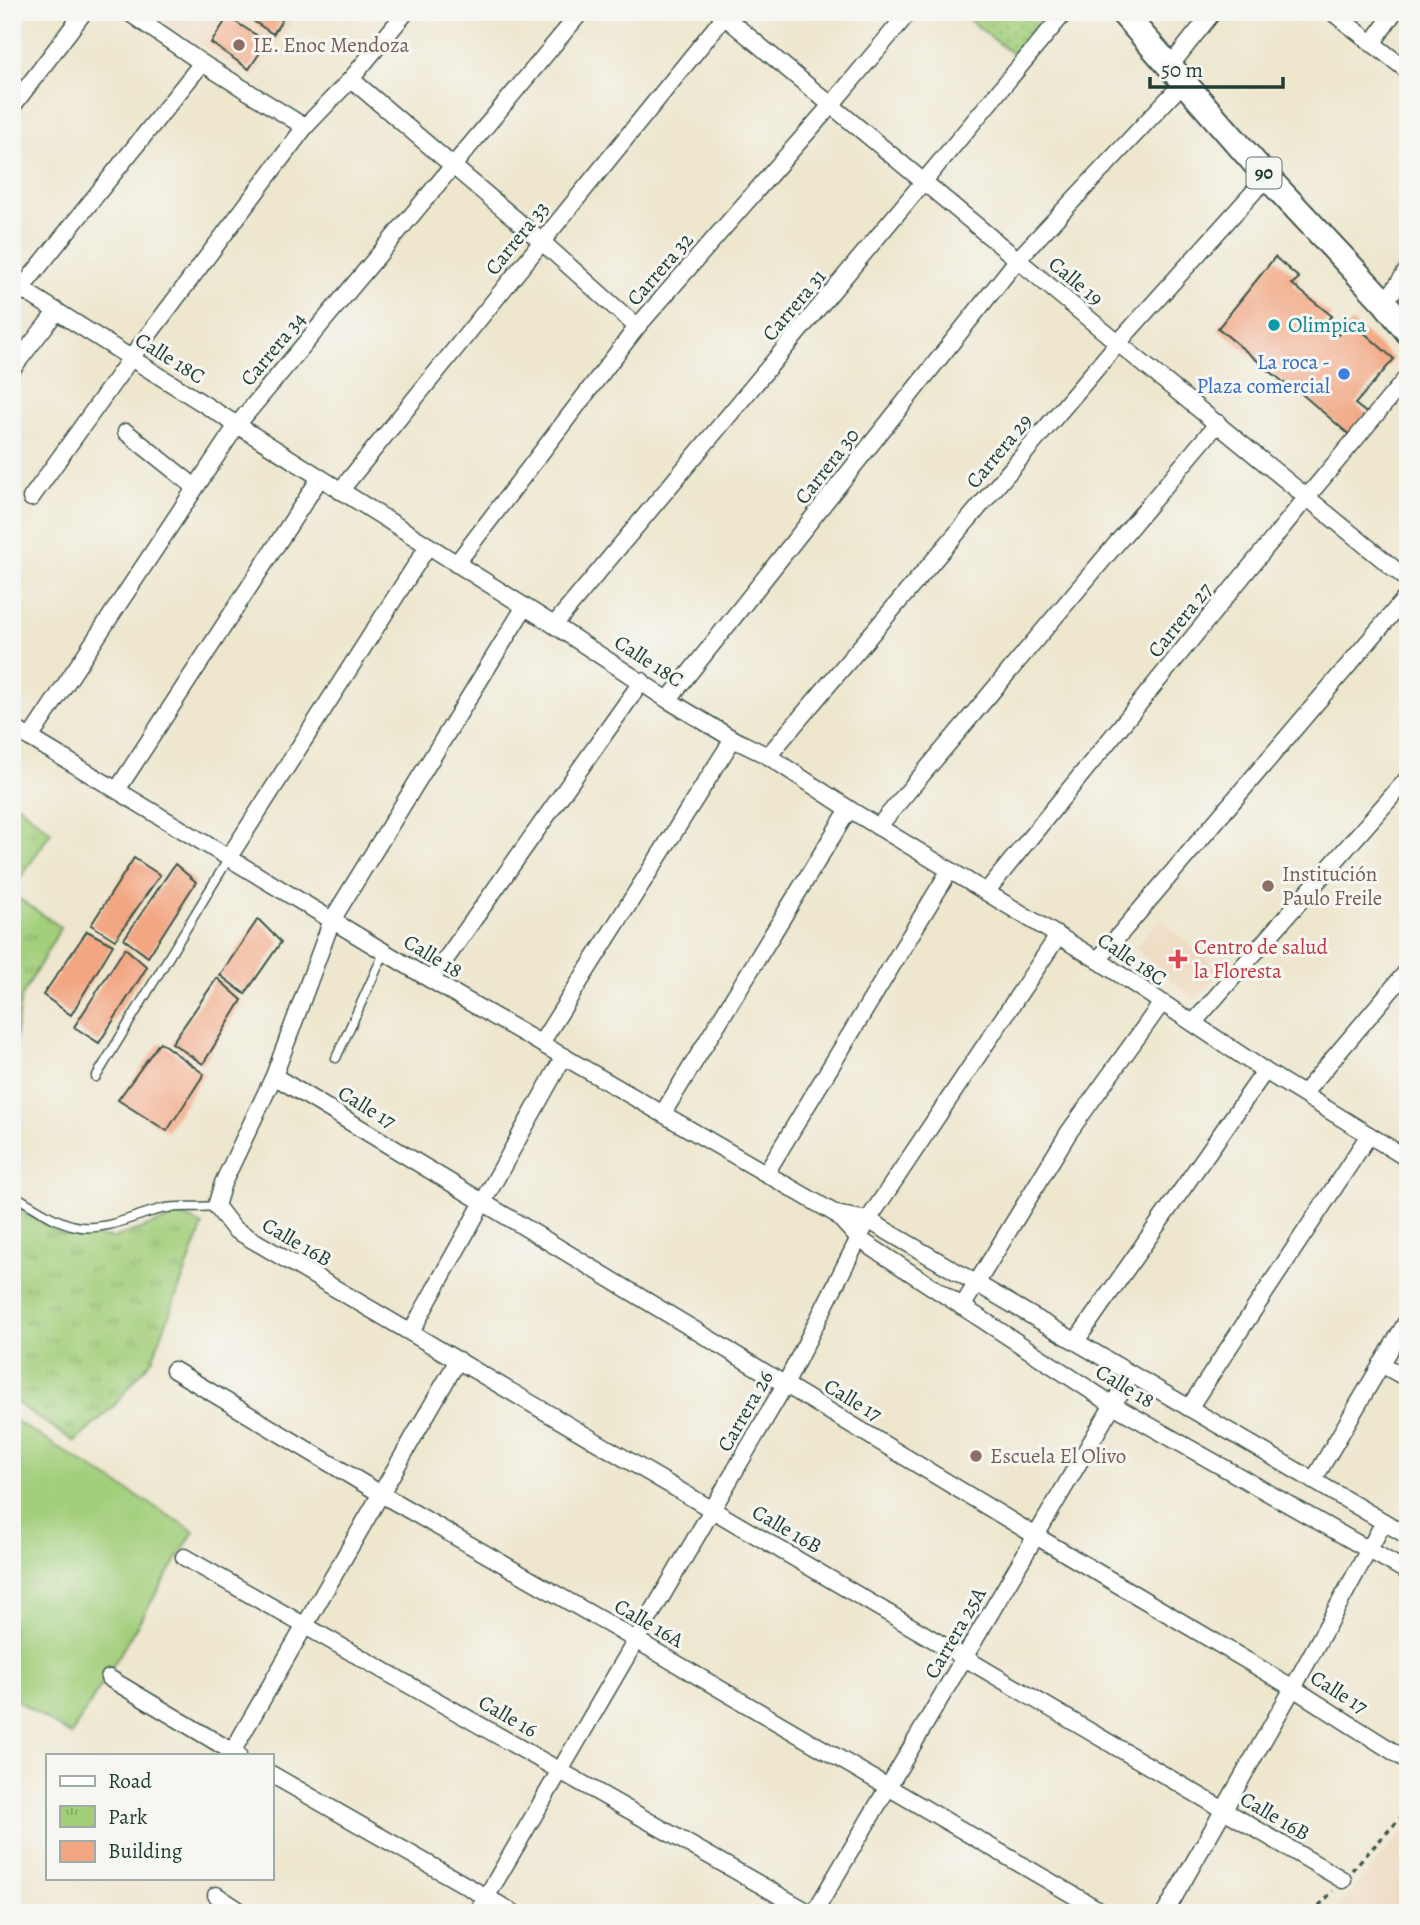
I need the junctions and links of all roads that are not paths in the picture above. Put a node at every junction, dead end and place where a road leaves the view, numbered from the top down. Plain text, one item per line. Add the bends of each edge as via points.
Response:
1 (84, 12) edge
2 (128, 12) edge
3 (406, 12) edge
4 (581, 12) edge
5 (909, 12) edge
6 (1065, 12) edge
7 (1122, 12) edge
8 (1213, 12) edge
9 (1332, 12) edge
10 (1394, 12) edge
11 (724, 14) edge
12 (1372, 44) junction
13 (202, 62) junction
14 (1408, 71) edge
15 (1177, 74) junction
16 (351, 79) junction
17 (832, 104) junction
18 (12, 107) edge
19 (305, 127) junction
20 (453, 166) junction
21 (1267, 177) junction
22 (925, 181) junction
23 (541, 241) junction
24 (1018, 259) junction
25 (1408, 269) edge
26 (17, 286) edge
27 (1385, 303) junction
28 (57, 312) junction
29 (637, 327) junction
30 (1408, 332) edge
31 (1118, 344) junction
32 (131, 358) junction
33 (12, 369) edge
34 (1408, 376) edge
35 (1218, 423) junction
36 (237, 425) junction
37 (126, 432) dead end
38 (320, 478) junction
39 (195, 487) junction
40 (340, 491) junction
41 (1307, 497) junction
42 (31, 498) dead end
43 (428, 546) junction
44 (456, 565) junction
45 (1408, 580) edge
46 (1408, 595) edge
47 (524, 608) junction
48 (554, 625) junction
49 (642, 681) junction
50 (668, 700) junction
51 (12, 727) edge
52 (30, 738) junction
53 (733, 739) junction
54 (768, 756) junction
55 (1408, 778) edge
56 (117, 790) junction
57 (849, 809) junction
58 (878, 827) junction
59 (229, 857) junction
60 (950, 870) junction
61 (986, 892) junction
62 (332, 920) junction
63 (1058, 936) junction
64 (384, 951) junction
65 (1098, 960) junction
66 (1408, 970) edge
67 (431, 980) junction
68 (1161, 1004) junction
69 (1194, 1023) junction
70 (541, 1043) junction
71 (564, 1056) junction
72 (336, 1058) dead end
73 (1265, 1070) junction
74 (274, 1076) junction
75 (96, 1077) dead end
76 (1304, 1093) junction
77 (663, 1113) junction
78 (1370, 1135) junction
79 (1404, 1151) edge
80 (766, 1173) junction
81 (12, 1194) edge
82 (483, 1202) junction
83 (216, 1206) junction
84 (836, 1214) junction
85 (868, 1220) junction
86 (859, 1239) junction
87 (977, 1284) junction
88 (962, 1307) junction
89 (1408, 1319) edge
90 (411, 1332) junction
91 (1076, 1341) junction
92 (458, 1360) junction
93 (1381, 1364) junction
94 (174, 1370) dead end
95 (1131, 1374) junction
96 (1408, 1379) edge
97 (786, 1383) junction
98 (1113, 1405) junction
99 (1189, 1408) junction
100 (1313, 1481) junction
101 (381, 1494) junction
102 (712, 1509) junction
103 (1384, 1522) junction
104 (1036, 1536) junction
105 (1408, 1536) edge
106 (1368, 1549) junction
107 (184, 1557) dead end
108 (1408, 1572) edge
109 (305, 1625) junction
110 (636, 1640) junction
111 (965, 1658) junction
112 (109, 1678) dead end
113 (1293, 1689) junction
114 (235, 1754) edge
115 (1408, 1761) edge
116 (560, 1770) junction
117 (273, 1775) edge
118 (888, 1788) junction
119 (1224, 1810) junction
120 (1343, 1880) road end
121 (216, 1895) dead end
122 (486, 1897) junction
123 (243, 1913) edge
124 (477, 1913) edge
125 (514, 1913) edge
126 (812, 1913) edge
127 (1104, 1913) edge
128 (1165, 1913) edge

1 - 18 street
2 - 13 street
3 - 16 street
4 - 20 street, Carrera 34
5 - 17 street, Carrera 32
6 - 22 street, Carrera 31
7 - 15 main road, 90
8 - 15 street
9 - 12 street
10 - 12 street
11 - 17 street, Calle 19
11 - 23 street, Carrera 33
12 - 14 street
13 - 19 street
13 - 26 street
15 - 21 main road, 90
15 - 24 street, Carrera 30
16 - 19 street
16 - 20 street
17 - 22 street, Calle 19
17 - 29 street, Carrera 32
19 - 32 street
20 - 23 street
20 - 36 street, Carrera 34
21 - 27 main road, 90
21 - 31 street, Carrera 29
22 - 24 street, Calle 19
22 - 48 street, Carrera 31
23 - 29 street
23 - 40 street, Carrera 33
24 - 31 street, Calle 19
24 - 50 street, Carrera 30
25 - 27 street
26 - 28 street, Calle 18C
27 - 30 main road, 90
28 - 32 street, Calle 18C
28 - 33 street
29 - 44 street, Carrera 32
31 - 35 street, Calle 19
31 - 54 street, Carrera 29
32 - 36 street, Calle 18C
32 - 42 street
34 - 41 street, Carrera 27
35 - 41 street, Calle 19
35 - 58 street
36 - 38 street, Calle 18C
36 - 39 street, Carrera 34
37 - 39 street
38 - 40 street, Calle 18C
38 - 56 street
39 - 52 street, Carrera 34
40 - 43 street, Calle 18C
41 - 45 street, Calle 19
41 - 61 street, Carrera 27
43 - 44 street, Calle 18C
43 - 59 street
44 - 47 street, Calle 18C
46 - 65 street
47 - 48 street, Calle 18C
47 - 62 street
48 - 49 street, Calle 18C
49 - 50 street, Calle 18C
49 - 67 street
50 - 53 street, Calle 18C
51 - 52 street, Calle 18
52 - 56 street, Calle 18
53 - 54 street, Calle 18C
53 - 70 street
54 - 57 street, Calle 18C
55 - 69 street
56 - 59 street, Calle 18
57 - 58 street, Calle 18C
57 - 77 street
58 - 60 street, Calle 18C
59 - 62 street, Calle 18
59 - 75 lane
60 - 61 street, Calle 18C
60 - 80 street
61 - 63 street, Calle 18C
62 - 64 street, Calle 18
62 - 74 street
63 - 65 street, Calle 18C
63 - 85 street, Carrera 26
64 - 67 street, Calle 18
64 - 72 lane
65 - 68 street, Calle 18C
66 - 76 street
67 - 70 street, Calle 18
68 - 69 street, Calle 18C
68 - 87 street via 1069,1132
69 - 73 street, Calle 18C
70 - 71 street, Calle 18
71 - 77 street, Calle 18
71 - 82 street
73 - 76 street, Calle 18C
73 - 91 street
74 - 82 street, Calle 17
74 - 83 street
76 - 78 street, Calle 18C
77 - 80 street, Calle 18
78 - 79 street, Calle 18C
78 - 99 street
80 - 84 street, Calle 18
81 - 83 lane via 68,1224 83,1227 173,1207
82 - 90 street
82 - 97 street, Calle 17
83 - 90 street, Calle 16B via 234,1229
84 - 85 street, Calle 18
84 - 86 street, Calle 18
85 - 86 street, Carrera 26
85 - 87 street, Calle 18
86 - 88 street, Calle 18
86 - 97 street, Carrera 26
87 - 88 street
87 - 91 street, Calle 18
88 - 98 street, Calle 18
89 - 93 street
90 - 92 street, Calle 16B
91 - 95 street, Calle 18
92 - 101 street
92 - 102 street, Calle 16B
93 - 96 street
93 - 100 street
94 - 101 street, Calle 16A
95 - 98 street, Carrera 25A
95 - 99 street, Calle 18
97 - 102 street, Carrera 26
97 - 104 street, Calle 17
98 - 104 street, Carrera 25A
98 - 106 street, Calle 18
99 - 100 street, Calle 18
100 - 103 street, Calle 18
101 - 109 street
101 - 110 street, Calle 16A
102 - 110 street, Carrera 26
102 - 111 street, Calle 16B
103 - 105 street, Calle 18
103 - 106 street
104 - 111 street, Carrera 25A
104 - 113 street, Calle 17
106 - 108 street, Calle 18
106 - 113 street
107 - 109 street, Calle 16
109 - 114 street
109 - 116 street, Calle 16
110 - 116 street, Carrera 26
110 - 118 street, Calle 16A
111 - 118 street, Carrera 25A
111 - 119 street, Calle 16B
112 - 114 street
113 - 115 street, Calle 17
113 - 119 street
116 - 122 street, Carrera 26
116 - 126 street, Calle 16
117 - 122 street
118 - 126 street, Carrera 25A
118 - 127 street, Calle 16A
119 - 120 street, Calle 16B
119 - 128 street
121 - 123 street
122 - 124 street, Carrera 26
122 - 125 street

